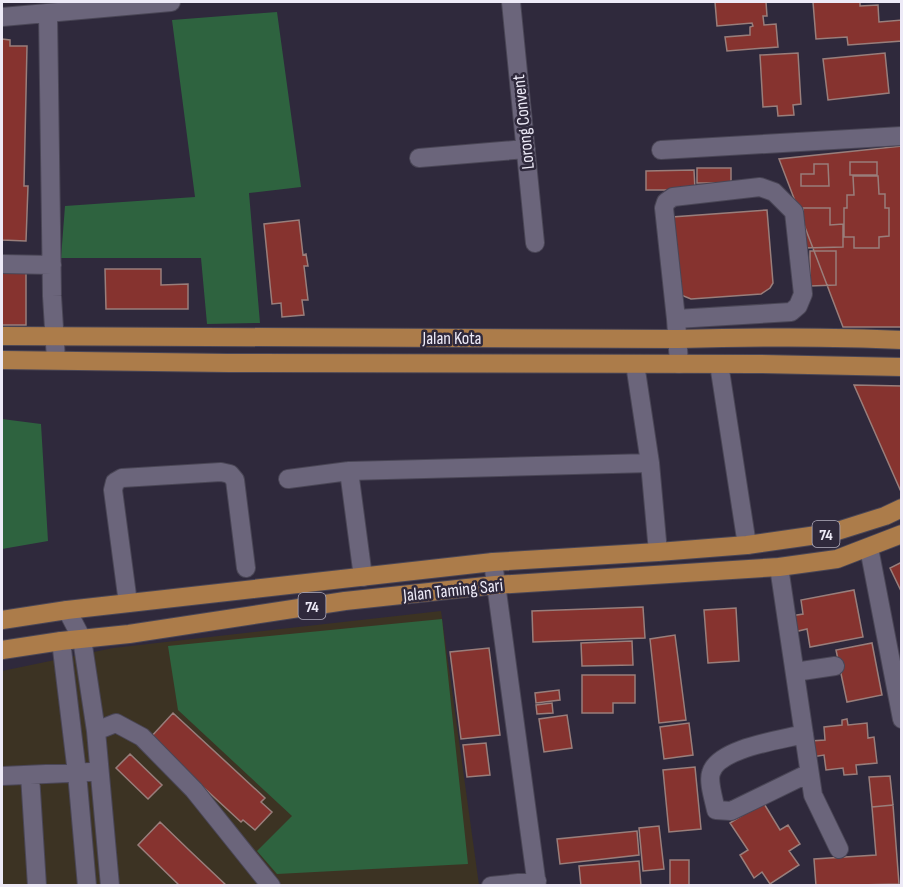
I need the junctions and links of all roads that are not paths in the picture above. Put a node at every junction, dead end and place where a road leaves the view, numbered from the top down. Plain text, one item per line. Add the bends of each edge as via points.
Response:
1 (171, 2) edge
2 (511, 2) edge
3 (48, 14) junction
4 (2, 17) edge
5 (902, 136) edge
6 (526, 149) junction
7 (661, 150) dead end
8 (419, 158) dead end
9 (536, 243) dead end
10 (2, 264) edge
11 (52, 265) junction
12 (784, 313) junction
13 (676, 319) junction
14 (2, 336) edge
15 (54, 337) junction
16 (678, 339) junction
17 (786, 339) junction
18 (902, 340) edge
19 (2, 360) edge
20 (56, 360) junction
21 (635, 364) junction
22 (679, 364) junction
23 (719, 364) junction
24 (902, 367) edge
25 (650, 463) junction
26 (349, 471) junction
27 (288, 479) dead end
28 (902, 508) edge
29 (902, 534) edge
30 (747, 545) junction
31 (869, 548) junction
32 (658, 552) junction
33 (493, 562) junction
34 (779, 567) junction
35 (246, 568) dead end
36 (363, 577) junction
37 (495, 585) junction
38 (128, 603) junction
39 (67, 610) junction
40 (2, 620) edge
41 (82, 639) junction
42 (61, 641) junction
43 (2, 650) edge
44 (835, 666) dead end
45 (795, 672) junction
46 (902, 719) edge
47 (96, 731) junction
48 (804, 734) junction
49 (100, 771) junction
50 (77, 773) junction
51 (810, 773) junction
52 (30, 775) junction
53 (2, 776) edge
54 (839, 849) dead end
55 (537, 883) edge
56 (37, 885) edge
57 (87, 885) edge
58 (110, 885) edge
59 (272, 885) edge
60 (491, 885) edge

1 - 3 street
2 - 6 street, Lorong Convent
3 - 4 street
3 - 11 street
5 - 7 street
6 - 8 street
6 - 9 street, Lorong Convent
10 - 11 street
11 - 15 street
12 - 13 street
12 - 13 street via 798,306 803,294 794,212 774,192 760,187 673,197 666,202
12 - 17 street
13 - 16 street
14 - 15 main road, Jalan Kota
15 - 16 main road, Jalan Kota
15 - 20 street
16 - 17 main road, Jalan Kota
16 - 22 street
17 - 18 main road, Jalan Kota
19 - 20 main road, Jalan Kota
20 - 21 main road, Jalan Kota
21 - 22 main road, Jalan Kota
21 - 25 street
22 - 23 main road, Jalan Kota
23 - 24 main road, Jalan Kota
23 - 30 street
25 - 26 street
25 - 32 street
26 - 27 street
26 - 36 street
28 - 30 main road, Jalan Taming Sari / 74 via 831,533
29 - 31 main road, Jalan Taming Sari / 74
30 - 32 main road, Jalan Taming Sari / 74
31 - 34 main road, Jalan Taming Sari / 74 via 837,559
31 - 46 street
32 - 33 main road, Jalan Taming Sari / 74
33 - 36 main road, Jalan Taming Sari / 74
33 - 37 street
34 - 37 main road, Jalan Taming Sari / 74
34 - 45 street
35 - 38 street via 235,480 230,474 122,478 112,490
36 - 38 main road, Jalan Taming Sari / 74
37 - 41 main road, Jalan Taming Sari / 74 via 345,601
37 - 55 street
38 - 39 main road, Jalan Taming Sari / 74
39 - 40 main road, Jalan Taming Sari / 74
39 - 41 street
41 - 42 main road, Jalan Taming Sari / 74
41 - 47 street
42 - 43 main road, Jalan Taming Sari / 74
42 - 50 street
44 - 45 street
45 - 48 street
47 - 49 street
47 - 59 street via 116,723 142,737 194,790
48 - 51 street
48 - 51 street via 745,748 717,761 710,774 716,810 731,811
49 - 50 street
49 - 58 street
50 - 52 street
50 - 57 street
51 - 54 street via 813,795
52 - 53 street
52 - 56 street
55 - 60 street

